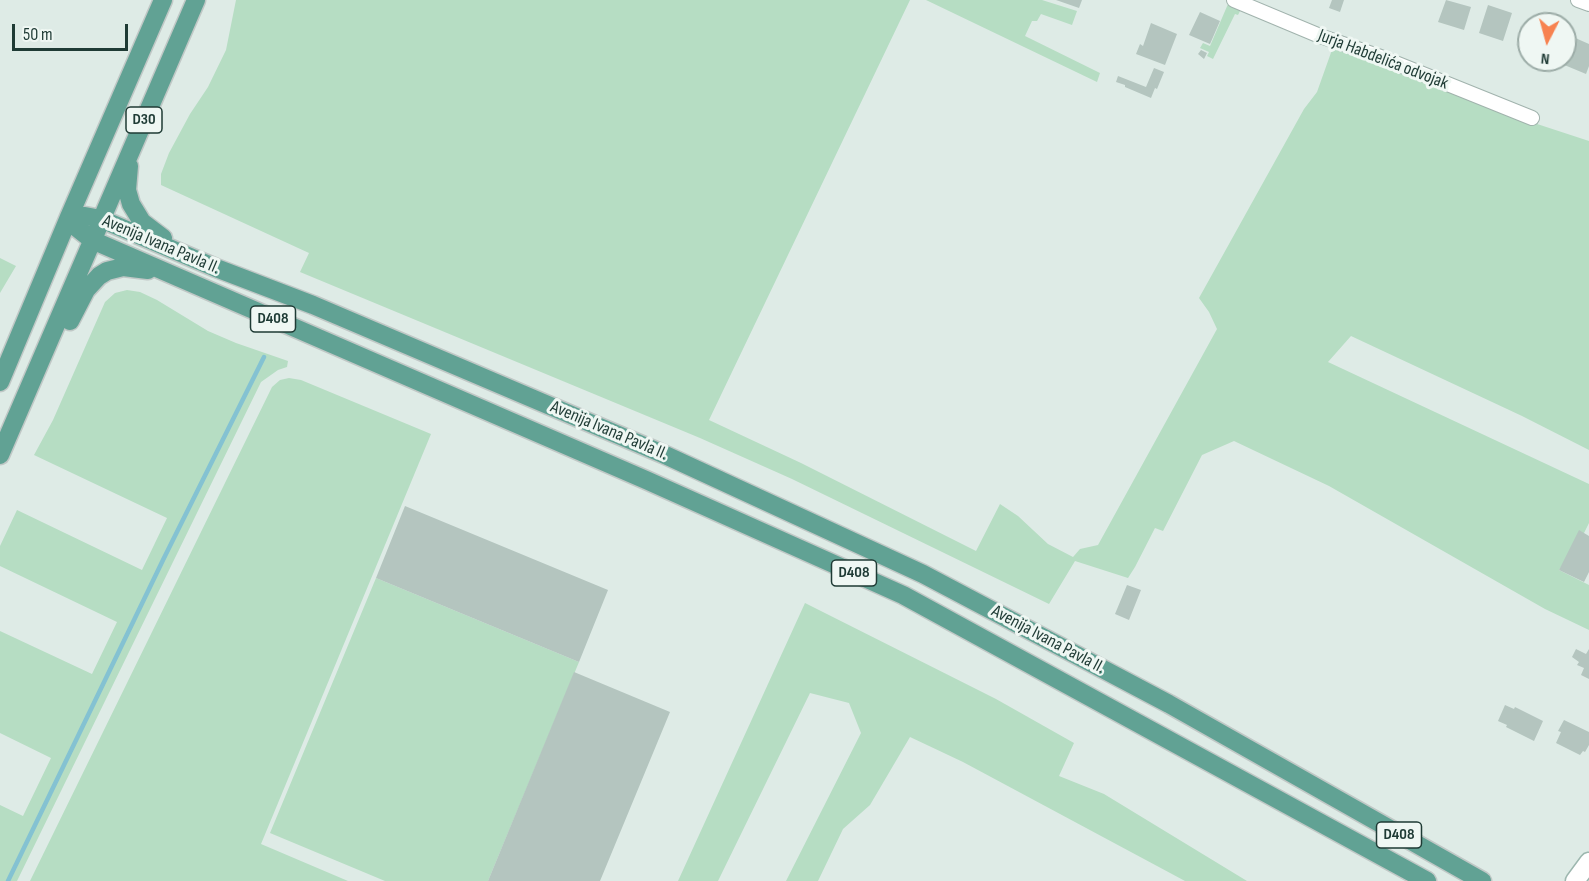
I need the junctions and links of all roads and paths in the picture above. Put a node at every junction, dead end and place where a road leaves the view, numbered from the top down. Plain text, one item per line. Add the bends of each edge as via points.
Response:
1 (164, 0) edge
2 (196, 0) edge
3 (1234, 0) edge
4 (1578, 0) edge
5 (1589, 4) edge
6 (1532, 118) dead end
7 (130, 152) junction
8 (69, 217) junction
9 (102, 219) junction
10 (92, 240) junction
11 (216, 268) junction
12 (165, 272) junction
13 (52, 335) junction
14 (0, 382) edge
15 (0, 455) edge
16 (1589, 862) edge
17 (1427, 881) edge
18 (1482, 881) edge
19 (1575, 881) edge

1 - 8 main road, D30
2 - 7 main road, D30
3 - 6 street, Jurja Habdelića odvojak
4 - 5 street
7 - 9 main road, D30
7 - 11 main road via 127,190 134,212 155,234
8 - 9 main road, Avenija Ivana Pavla II. / D408
8 - 10 main road, Avenija Ivana Pavla II. / D408
8 - 14 main road, D30
9 - 10 main road, D30
9 - 11 main road, Avenija Ivana Pavla II. / D408
10 - 12 main road, Avenija Ivana Pavla II. / D408
10 - 13 main road, D30
11 - 18 main road, Avenija Ivana Pavla II. / D408 via 323,309 663,454 923,574 1169,704
12 - 13 main road via 123,267 107,271 91,283 69,322
12 - 17 main road, Avenija Ivana Pavla II. / D408 via 903,595
13 - 15 main road, D30
16 - 19 main road

